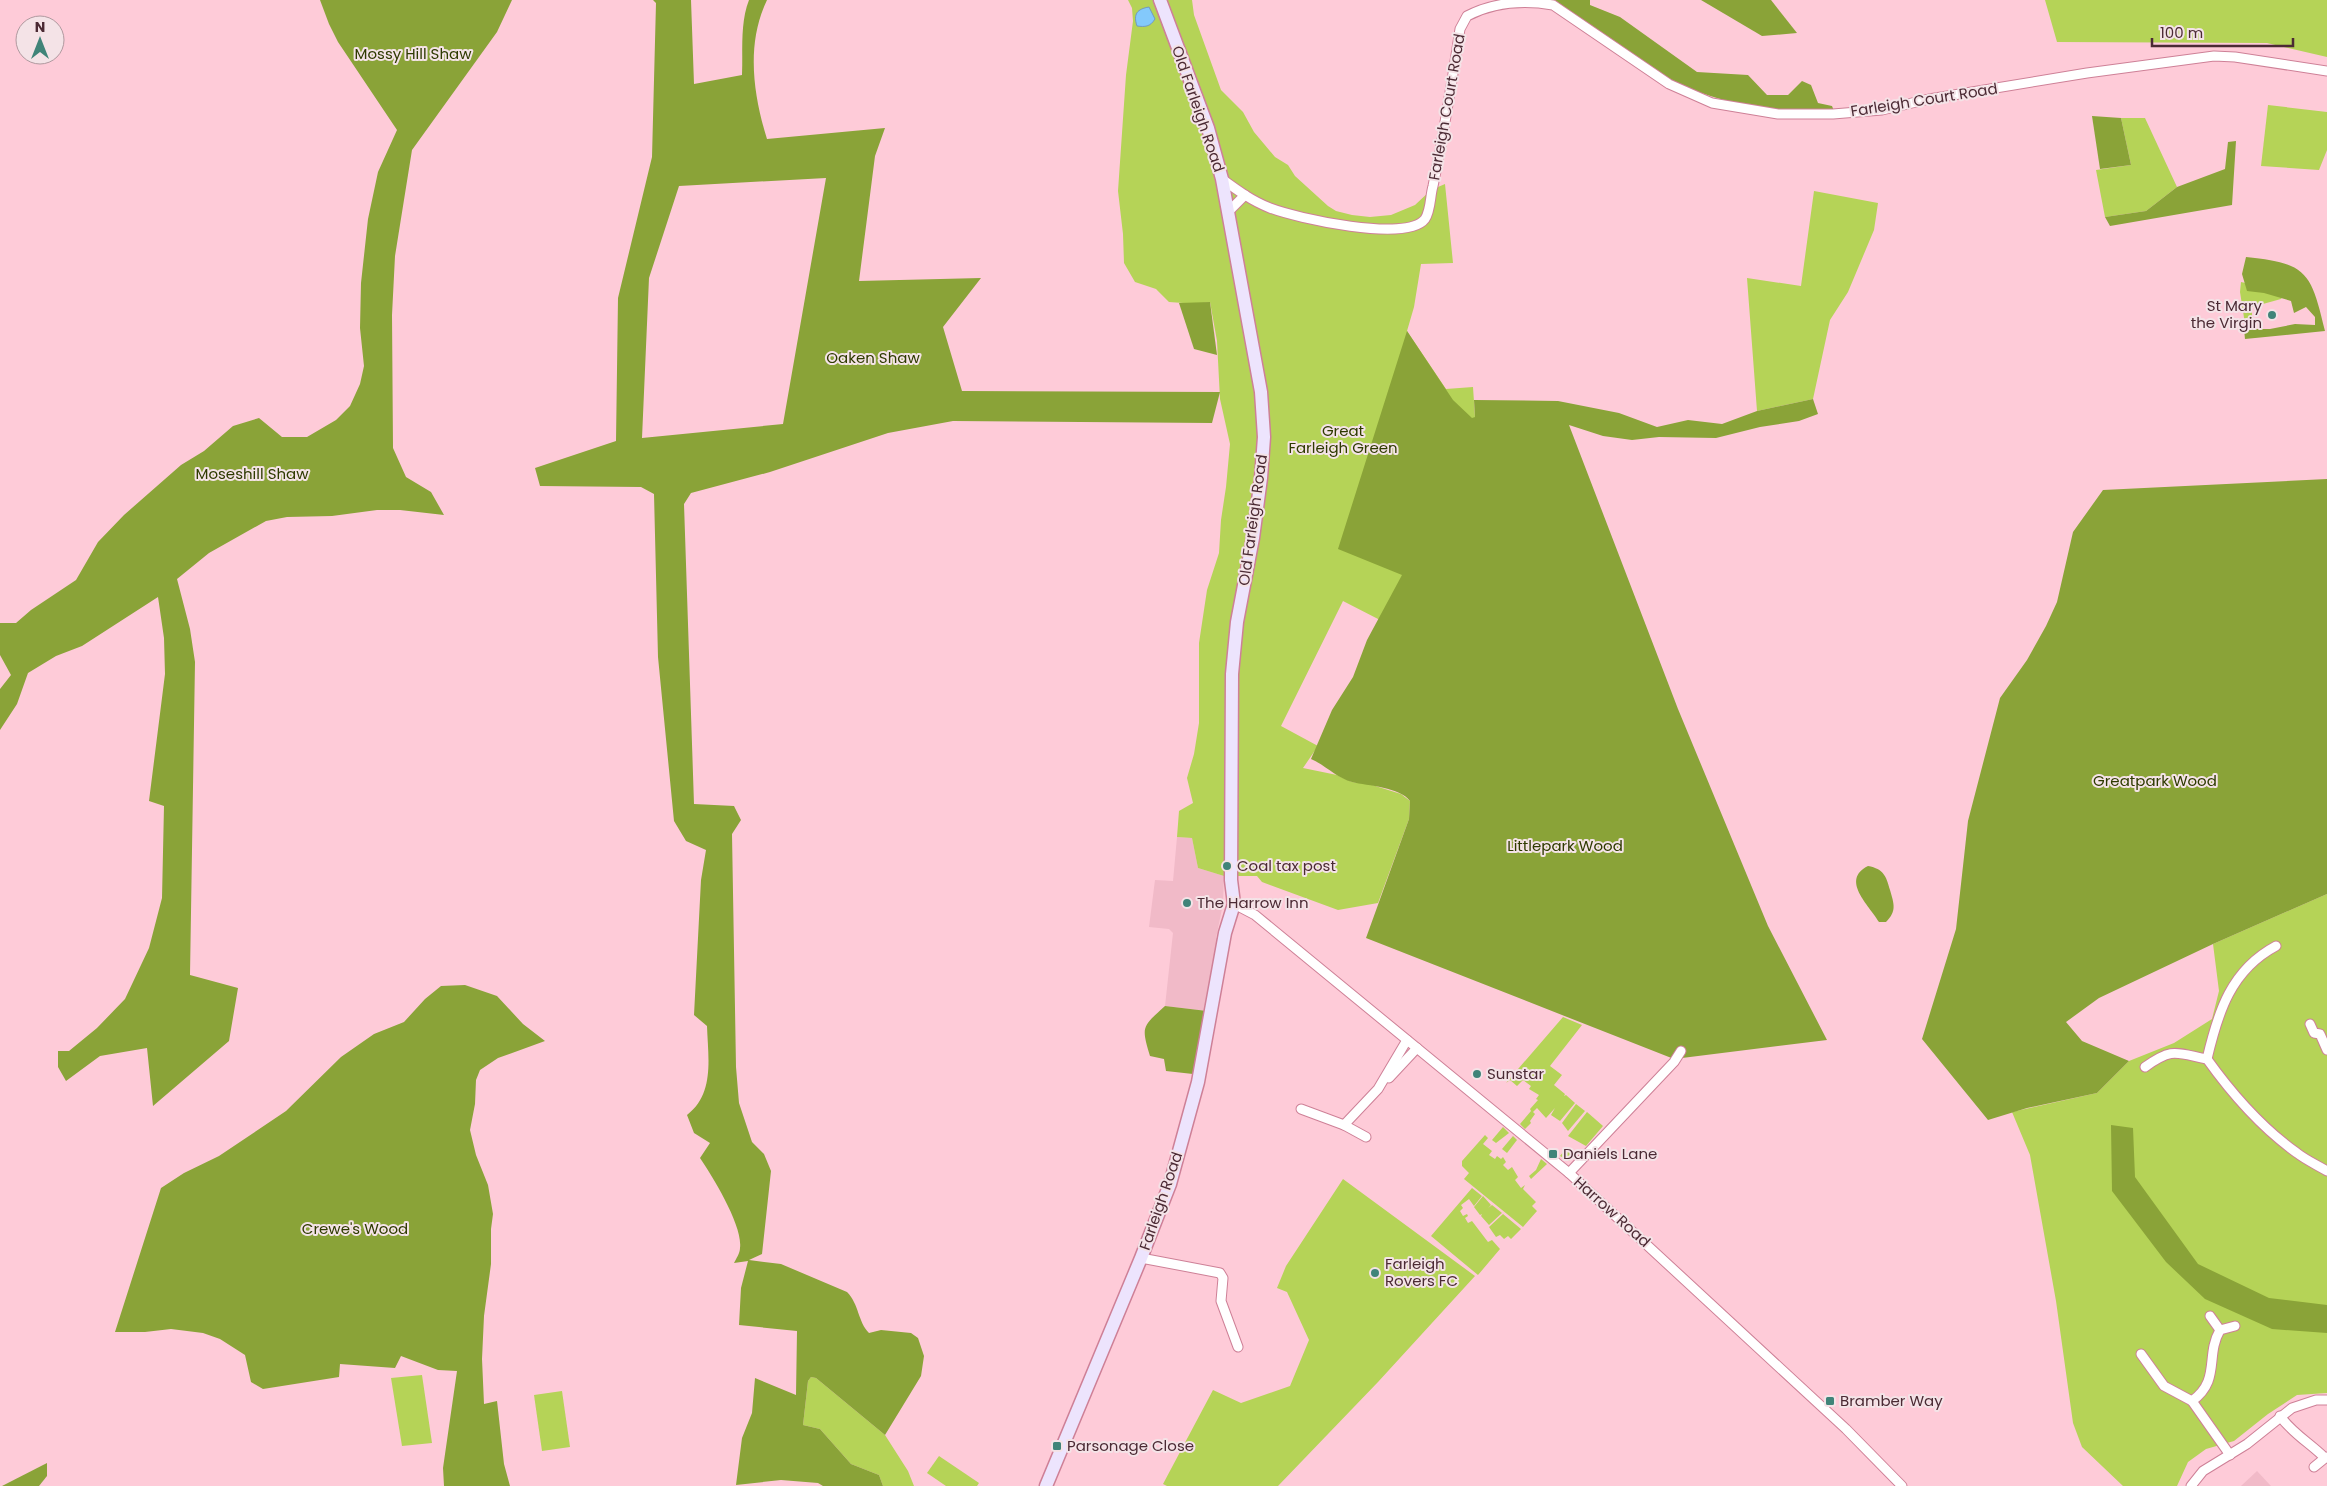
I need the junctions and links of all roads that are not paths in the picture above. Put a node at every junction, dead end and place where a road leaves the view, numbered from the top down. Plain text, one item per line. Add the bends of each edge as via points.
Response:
1 (1160, 0) edge
2 (2327, 71) edge
3 (1222, 179) junction
4 (1245, 195) junction
5 (1228, 212) junction
6 (1234, 904) junction
7 (2276, 946) dead end
8 (2310, 1024) dead end
9 (1406, 1040) junction
10 (1416, 1048) junction
11 (2326, 1048) edge
12 (1681, 1051) dead end
13 (2208, 1059) junction
14 (2145, 1067) dead end
15 (1378, 1089) junction
16 (1301, 1109) dead end
17 (1344, 1125) junction
18 (1366, 1137) dead end
19 (2327, 1171) edge
20 (1569, 1173) junction
21 (1141, 1258) junction
22 (2210, 1316) dead end
23 (2235, 1326) dead end
24 (2220, 1330) junction
25 (1238, 1347) dead end
26 (2140, 1354) dead end
27 (2327, 1400) edge
28 (2192, 1401) junction
29 (2280, 1416) junction
30 (2230, 1455) junction
31 (2326, 1458) edge
32 (2314, 1467) dead end
33 (1046, 1486) edge
34 (1902, 1486) edge
35 (2191, 1486) edge

1 - 3 street, Old Farleigh Road via 1208,128
2 - 4 street, Farleigh Court Road via 2302,65 2214,56 2087,73 1882,110 1778,114 1712,102 1669,84 1553,5 1532,1 1506,3 1489,6 1467,16 1460,29 1428,210 1416,226 1354,228 1293,216
3 - 4 street, Farleigh Court Road
3 - 5 street, Old Farleigh Road
4 - 5 street
5 - 6 street, Old Farleigh Road via 1261,392 1264,436 1253,538 1237,622 1232,674 1231,880
6 - 9 street, Harrow Road via 1255,914
6 - 21 street, Farleigh Road via 1225,933 1187,1126 1170,1184
7 - 13 street via 2253,961 2232,987 2222,1006
8 - 11 street via 2314,1033 2320,1034
9 - 10 street, Harrow Road
9 - 15 street
10 - 15 street
10 - 20 street, Harrow Road
12 - 20 street
13 - 14 street via 2170,1052
13 - 19 street via 2250,1112 2296,1153
15 - 17 street
16 - 17 street
17 - 18 street
20 - 34 street, Harrow Road via 1846,1429
21 - 25 street via 1220,1273 1224,1278 1221,1301
21 - 33 street, Farleigh Road
22 - 24 street
23 - 24 street
24 - 28 street via 2213,1349 2210,1381 2202,1394
26 - 28 street via 2164,1386
27 - 29 street via 2292,1408
28 - 30 street
29 - 30 street
29 - 31 street via 2290,1430
30 - 35 street via 2203,1471
31 - 32 street

